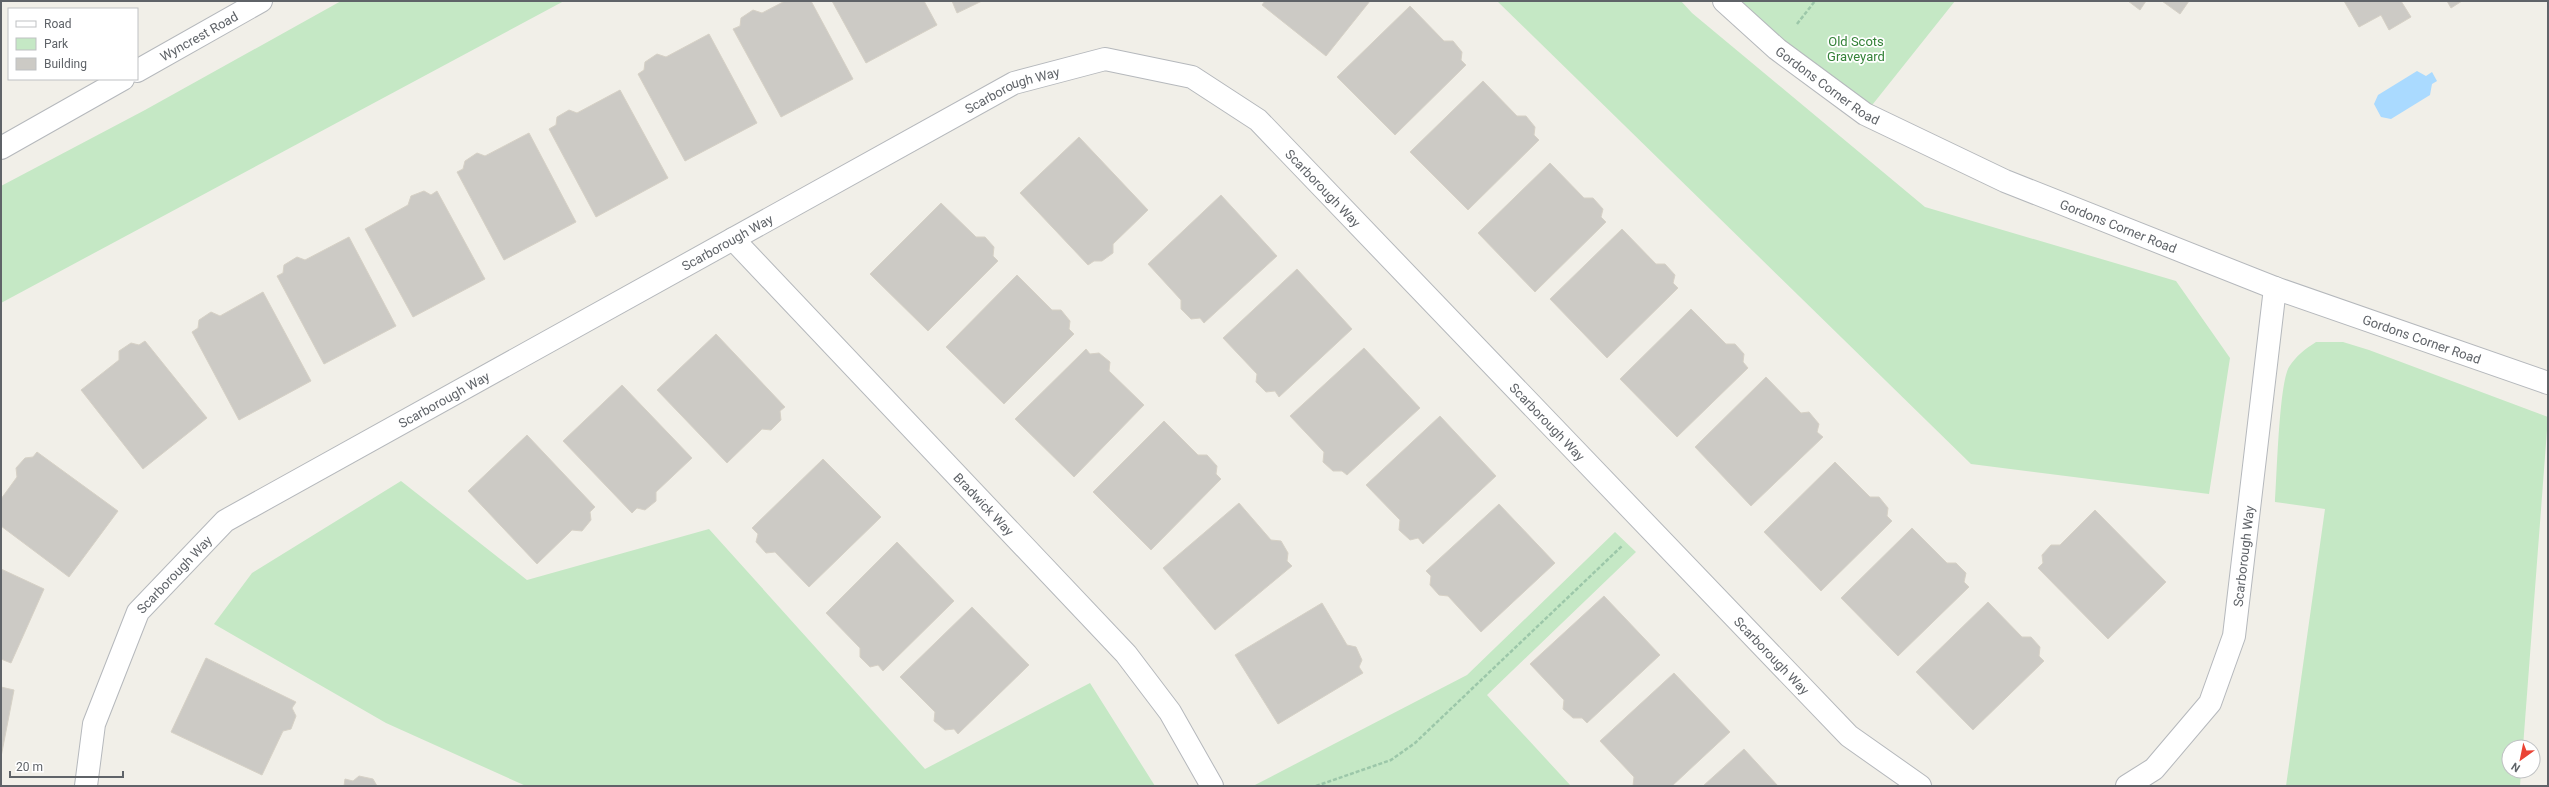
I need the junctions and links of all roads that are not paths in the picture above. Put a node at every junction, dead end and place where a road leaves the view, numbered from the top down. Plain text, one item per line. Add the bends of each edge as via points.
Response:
1 (261, 1) edge
2 (1724, 1) edge
3 (138, 70) edge
4 (121, 80) edge
5 (1, 148) edge
6 (733, 238) junction
7 (2275, 288) junction
8 (2548, 383) edge
9 (86, 786) edge
10 (1212, 786) edge
11 (1920, 786) edge
12 (2127, 786) edge

1 - 3 street, Wyncrest Road
2 - 7 street, Gordons Corner Road via 1777,49 1865,114 2005,181
4 - 5 street
6 - 9 street, Scarborough Way via 225,521 138,612 94,724
6 - 10 street, Bradwick Way via 1126,654 1170,712
6 - 11 street, Scarborough Way via 1014,83 1105,59 1192,77 1258,120 1849,736
7 - 8 street, Gordons Corner Road
7 - 12 street, Scarborough Way via 2234,636 2210,703 2154,768

